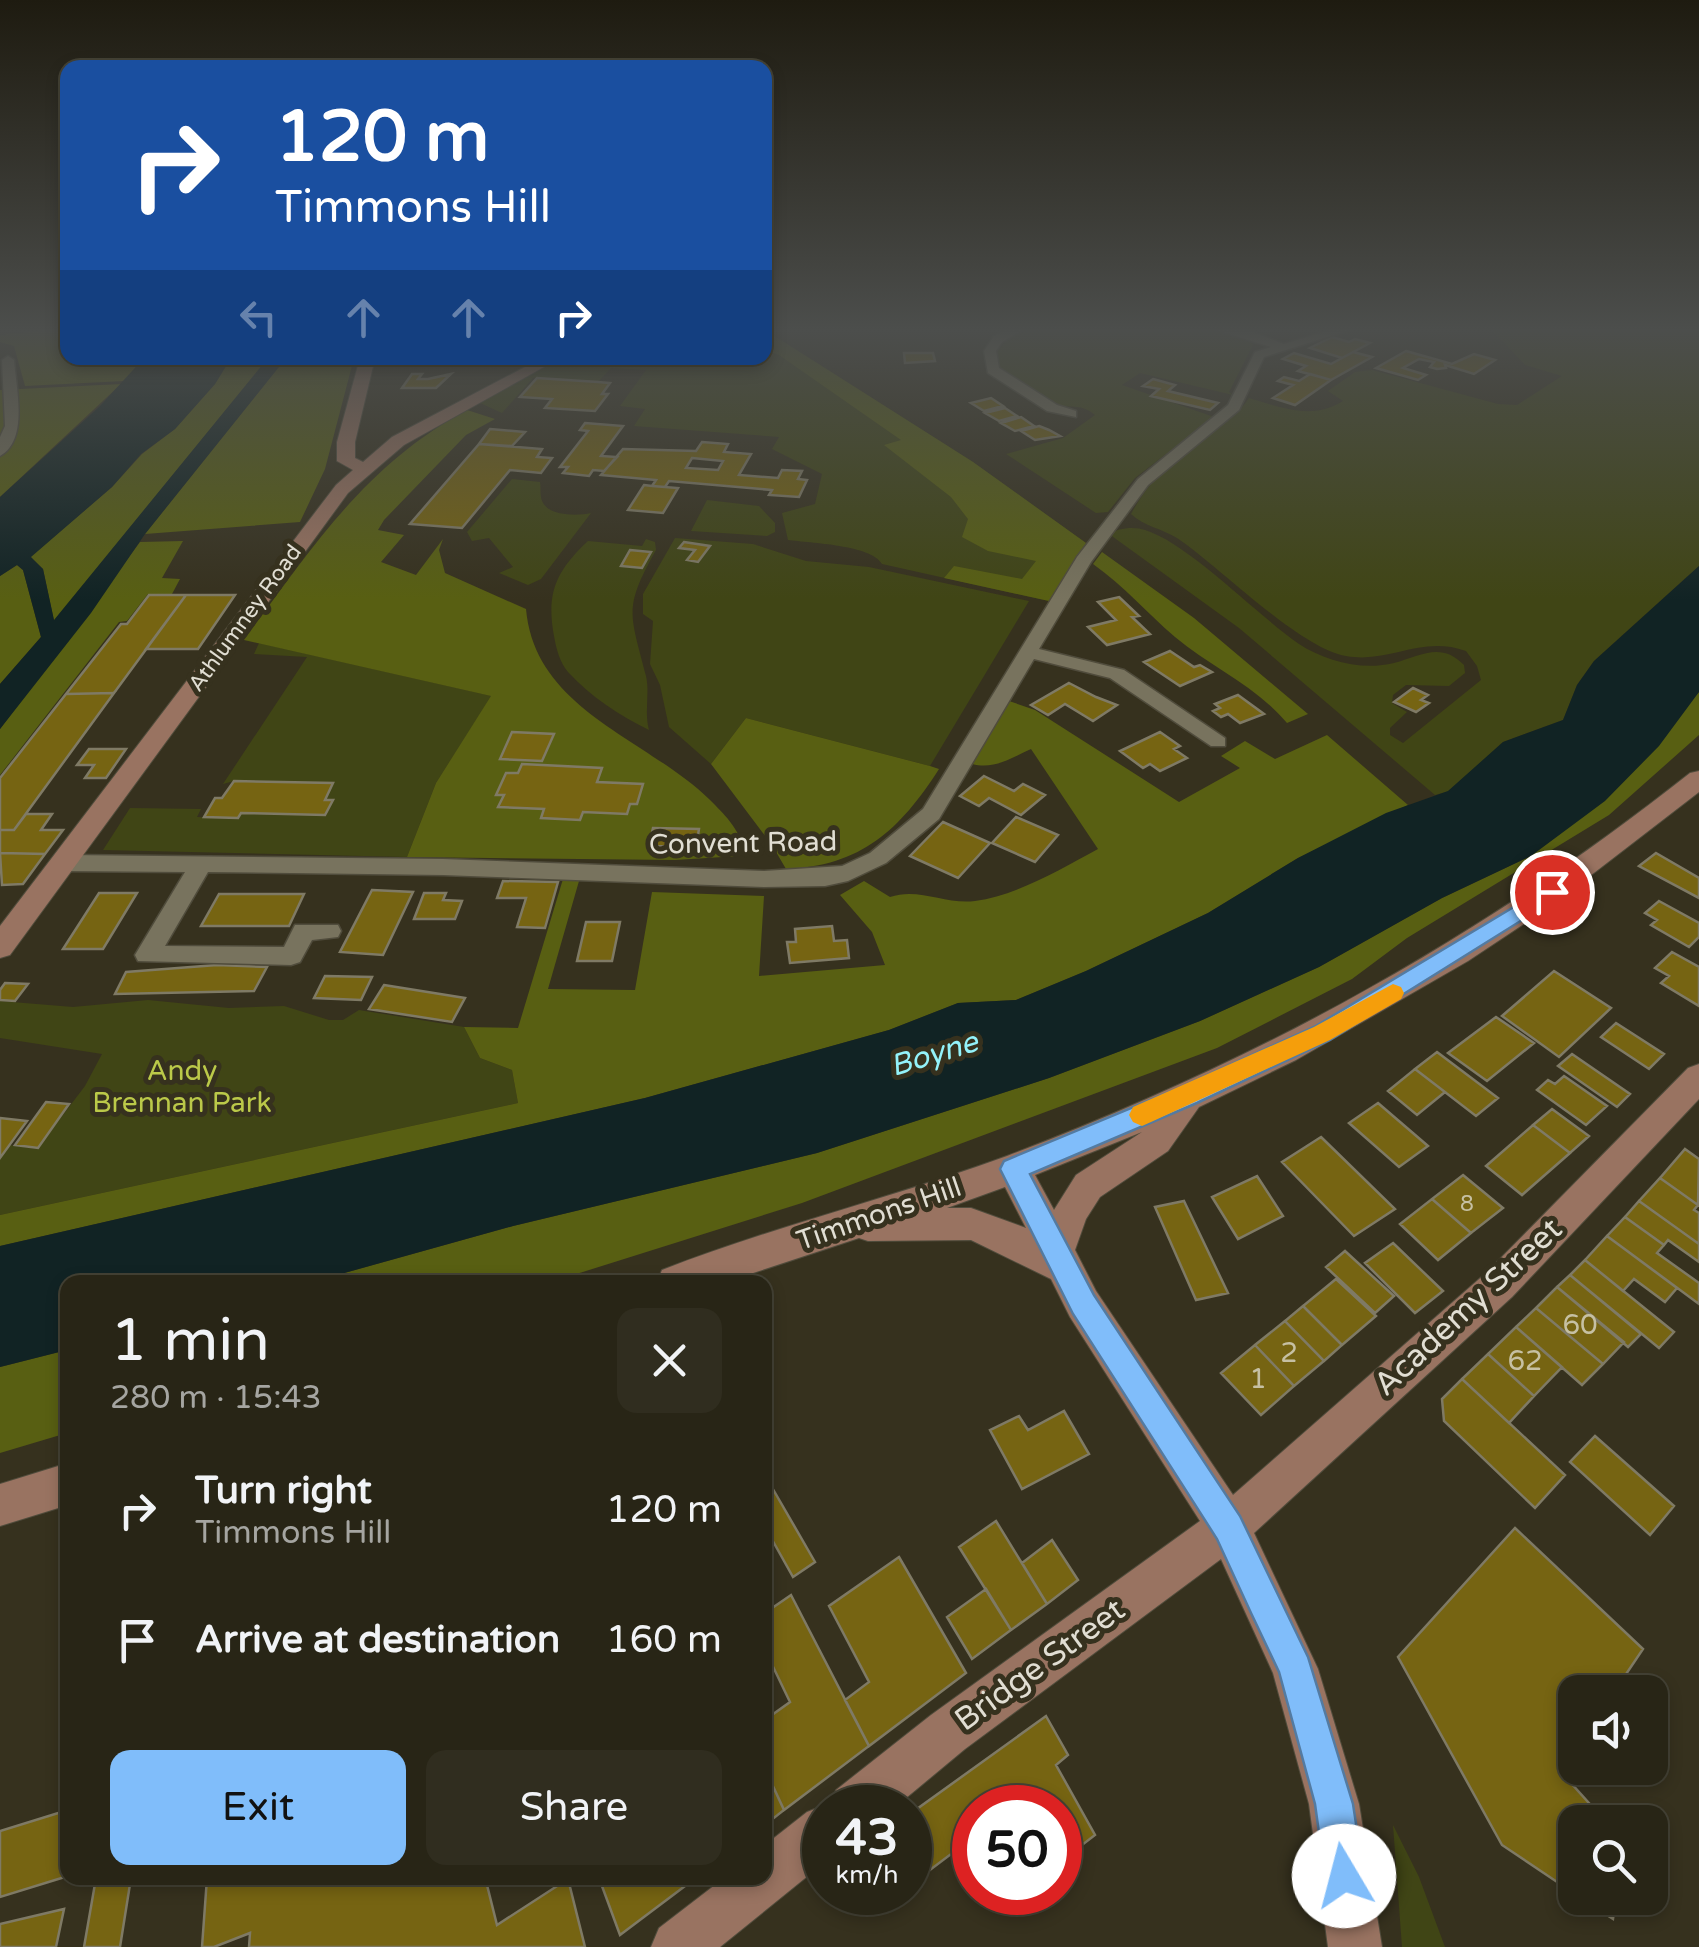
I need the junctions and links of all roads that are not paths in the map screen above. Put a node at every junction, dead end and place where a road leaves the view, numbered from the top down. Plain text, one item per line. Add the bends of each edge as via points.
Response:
1 (12, 418) edge
2 (352, 418) edge
3 (441, 418) edge
4 (1221, 418) edge
5 (0, 452) edge
6 (364, 468) junction
7 (1030, 652) junction
8 (1218, 742) dead end
9 (1699, 779) edge
10 (65, 863) junction
11 (201, 864) junction
12 (330, 931) dead end
13 (0, 947) edge
14 (1699, 1077) edge
15 (1188, 1096) junction
16 (1014, 1169) junction
17 (848, 1224) junction
18 (1060, 1259) junction
19 (696, 1275) edge
20 (60, 1486) edge
21 (0, 1505) edge
22 (1228, 1527) junction
23 (882, 1785) edge
24 (802, 1848) edge
25 (772, 1872) edge
26 (756, 1885) edge
27 (678, 1947) edge
28 (1355, 1947) edge

1 - 5 street
2 - 6 main road via 346,461
3 - 6 main road, Athlumney Road
4 - 7 street, Convent Road via 1142,482 1084,560
6 - 10 main road, Athlumney Road via 317,520
7 - 8 street via 1117,674
7 - 11 street, Convent Road via 932,814 848,874 764,879
9 - 15 main road, Timmons Hill via 1616,850 1382,999
10 - 11 street, Convent Road
10 - 13 main road, Athlumney Road
11 - 12 street via 147,955 291,956 304,931
14 - 22 main road, Academy Street via 1498,1285
15 - 16 main road, Timmons Hill
15 - 18 main road via 1156,1142 1088,1186 1071,1211
16 - 17 main road, Timmons Hill
16 - 18 main road
17 - 18 main road via 971,1224
17 - 19 main road, Timmons Hill
18 - 22 main road
20 - 21 main road
22 - 23 main road, Bridge Street
22 - 28 main road via 1296,1670 1334,1804
24 - 25 main road
26 - 27 main road

